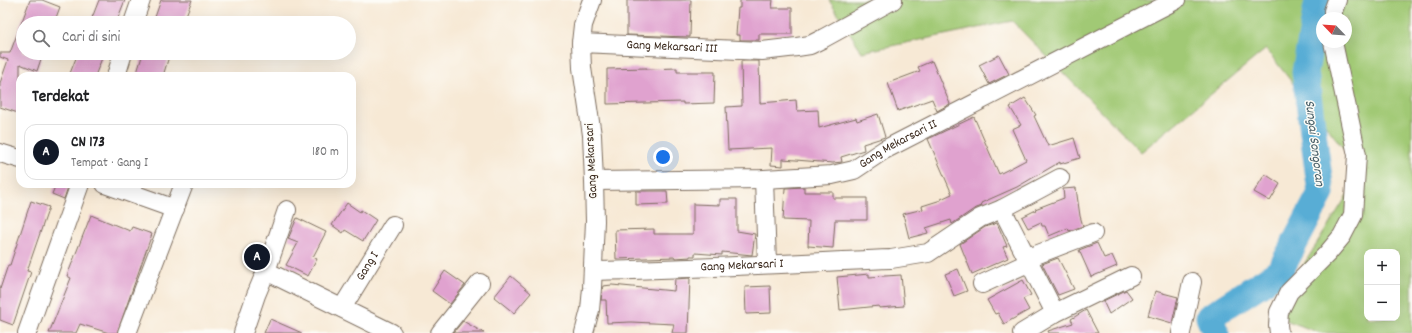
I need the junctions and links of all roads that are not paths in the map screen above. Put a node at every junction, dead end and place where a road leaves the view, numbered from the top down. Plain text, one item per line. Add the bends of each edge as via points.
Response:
1 (141, 0) edge
2 (592, 0) edge
3 (893, 0) edge
4 (1176, 0) edge
5 (1337, 0) edge
6 (1334, 12) edge
7 (135, 16) edge
8 (581, 43) junction
9 (1334, 48) edge
10 (121, 60) edge
11 (117, 72) edge
12 (0, 153) edge
13 (16, 158) edge
14 (1060, 178) dead end
15 (764, 179) junction
16 (594, 181) junction
17 (79, 188) edge
18 (116, 188) edge
19 (183, 188) edge
20 (175, 209) junction
21 (1002, 209) junction
22 (287, 210) dead end
23 (394, 225) dead end
24 (1093, 233) dead end
25 (1029, 260) junction
26 (767, 264) junction
27 (266, 271) junction
28 (593, 271) junction
29 (1131, 276) dead end
30 (1192, 282) dead end
31 (480, 284) dead end
32 (982, 284) dead end
33 (342, 308) junction
34 (1055, 313) junction
35 (587, 330) edge
36 (27, 333) edge
37 (127, 333) edge
38 (242, 333) edge
39 (392, 333) edge
40 (440, 333) edge
41 (1022, 333) edge
42 (1181, 333) edge
43 (1279, 333) edge

1 - 7 street
2 - 8 street, Gang Mekarsari via 582,25
3 - 8 street, Gang Mekarsari III via 810,45 762,51
4 - 15 street, Gang Mekarsari II via 890,146 854,170 832,175
5 - 6 street
8 - 16 street, Gang Mekarsari via 592,135
9 - 43 street via 1357,155 1353,215 1342,236 1289,292 1279,312
10 - 11 street
12 - 13 street
14 - 21 street, Gang Mekarsari I
15 - 16 street, Gang Mekarsari II
15 - 26 street
16 - 28 street, Gang Mekarsari
17 - 36 street
18 - 20 street
19 - 20 street
20 - 37 street
21 - 25 street
21 - 26 street, Gang Mekarsari I via 980,218 928,253 891,260
22 - 27 street
23 - 33 street, Gang I
24 - 25 street
25 - 32 street
25 - 34 street
26 - 28 street, Gang Mekarsari I via 673,270
27 - 33 street
27 - 38 street
28 - 35 street, Gang Mekarsari
29 - 34 street
30 - 42 street
31 - 40 street
33 - 39 street
34 - 41 street

